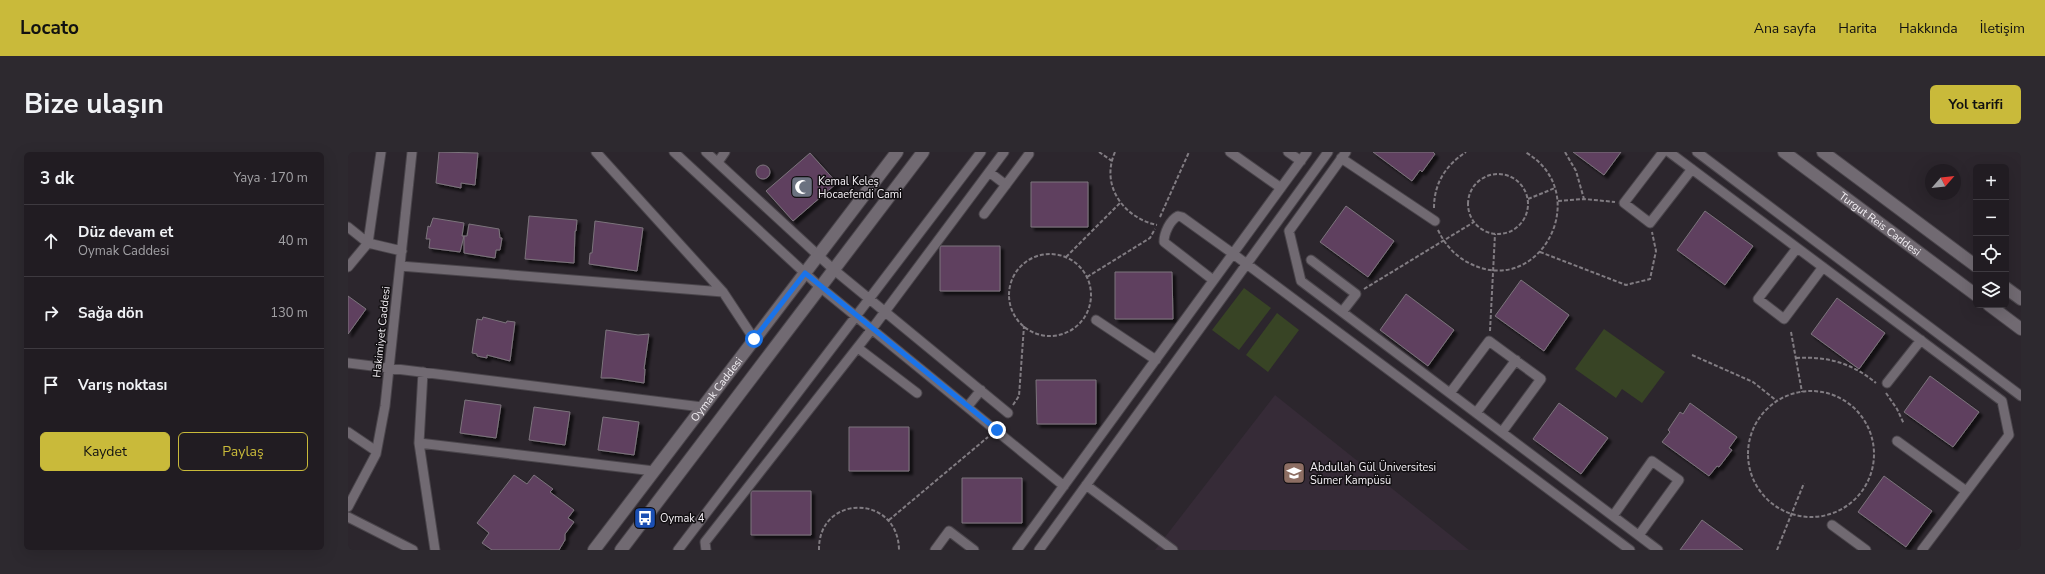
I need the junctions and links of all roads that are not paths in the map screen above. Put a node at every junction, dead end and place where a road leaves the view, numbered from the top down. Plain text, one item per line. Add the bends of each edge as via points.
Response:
1 (382, 152) edge
2 (412, 152) edge
3 (596, 152) edge
4 (674, 152) edge
5 (706, 152) edge
6 (725, 152) edge
7 (897, 152) edge
8 (924, 152) edge
9 (981, 152) edge
10 (1004, 152) edge
11 (1230, 152) edge
12 (1288, 152) edge
13 (1307, 152) edge
14 (1328, 152) edge
15 (1663, 152) edge
16 (1697, 152) edge
17 (1784, 152) edge
18 (1823, 152) edge
19 (1029, 154) dead end
20 (1676, 154) edge
21 (1344, 155) edge
22 (1301, 161) junction
23 (718, 162) junction
24 (1692, 169) junction
25 (989, 172) junction
26 (1006, 185) junction
27 (1281, 188) junction
28 (984, 214) dead end
29 (1435, 221) road end
30 (348, 227) edge
31 (368, 243) junction
32 (1797, 248) junction
33 (402, 251) junction
34 (1232, 254) junction
35 (818, 256) junction
36 (1311, 260) dead end
37 (1973, 264) edge
38 (1246, 265) junction
39 (400, 266) junction
40 (348, 267) edge
41 (1823, 267) junction
42 (833, 269) junction
43 (805, 273) junction
44 (1213, 280) junction
45 (820, 286) junction
46 (2009, 290) edge
47 (723, 292) junction
48 (1973, 293) edge
49 (868, 299) junction
50 (2021, 299) edge
51 (1993, 308) edge
52 (884, 312) junction
53 (1342, 312) junction
54 (856, 315) junction
55 (1096, 320) dead end
56 (872, 329) junction
57 (2021, 329) edge
58 (754, 339) junction
59 (1921, 340) junction
60 (858, 348) junction
61 (1156, 360) junction
62 (1516, 360) junction
63 (348, 363) edge
64 (389, 367) junction
65 (423, 372) junction
66 (1884, 386) road end
67 (981, 390) junction
68 (917, 393) dead end
69 (1450, 393) junction
70 (2021, 396) edge
71 (968, 406) junction
72 (702, 407) junction
73 (1008, 413) road end
74 (1476, 413) junction
75 (348, 432) edge
76 (1502, 432) junction
77 (1897, 441) dead end
78 (419, 443) junction
79 (376, 452) junction
80 (654, 471) junction
81 (1086, 485) junction
82 (1064, 486) junction
83 (1966, 491) junction
84 (348, 507) edge
85 (1613, 516) junction
86 (348, 518) edge
87 (1832, 525) dead end
88 (1639, 536) junction
89 (413, 550) edge
90 (435, 550) edge
91 (594, 550) edge
92 (621, 550) edge
93 (678, 550) edge
94 (706, 550) edge
95 (936, 550) edge
96 (974, 550) edge
97 (1017, 550) edge
98 (1039, 550) edge
99 (1173, 550) edge
100 (1630, 550) edge
101 (1658, 550) edge
102 (1866, 550) edge
103 (1922, 550) edge

1 - 31 street
2 - 33 street, Hakimiyet Caddesi
3 - 47 street
4 - 43 street
5 - 23 street
6 - 23 street
7 - 35 street, Oymak Caddesi
8 - 42 street, Oymak Caddesi
9 - 49 street
10 - 25 street
11 - 27 street
12 - 22 street
13 - 22 street
14 - 38 street
15 - 24 street via 1624,203 1650,223
16 - 70 street
17 - 48 street, Turgut Reis Caddesi
18 - 37 street
19 - 26 street
20 - 24 street
21 - 29 street
21 - 53 street via 1289,231 1301,281
22 - 27 street
23 - 35 street
24 - 32 street
25 - 26 street
25 - 52 street
26 - 28 street
27 - 34 street
30 - 31 street
31 - 33 street
31 - 40 street
32 - 41 street
32 - 41 street via 1758,299 1784,319
33 - 39 street, Hakimiyet Caddesi
34 - 38 street
34 - 44 street
34 - 44 street via 1182,217 1174,218 1164,236 1164,242
35 - 42 street
35 - 43 street, Oymak Caddesi
36 - 53 street via 1356,294
38 - 81 street
38 - 100 street
39 - 47 street
39 - 64 street, Hakimiyet Caddesi
41 - 59 street
42 - 45 street, Oymak Caddesi
42 - 49 street
43 - 45 street
43 - 58 street, Oymak Caddesi
44 - 61 street
45 - 54 street
45 - 92 street, Oymak Caddesi
46 - 50 street
47 - 58 street
49 - 52 street
49 - 54 street
51 - 57 street
52 - 56 street
52 - 67 street
53 - 69 street
54 - 56 street
54 - 93 street
55 - 61 street
56 - 60 street
56 - 71 street
58 - 72 street, Oymak Caddesi
59 - 66 street
59 - 83 street via 2002,401 2009,435
60 - 68 street
60 - 94 street via 705,542
61 - 82 street
62 - 69 street via 1489,340
62 - 74 street
62 - 76 street via 1541,379
63 - 64 street
64 - 65 street
64 - 79 street, Hakimiyet Caddesi
65 - 72 street
65 - 78 street
67 - 71 street
67 - 73 street
69 - 74 street
71 - 82 street
72 - 80 street, Oymak Caddesi
74 - 76 street
75 - 79 street
76 - 85 street
77 - 83 street
78 - 80 street
78 - 90 street
79 - 84 street, Hakimiyet Caddesi
80 - 91 street, Oymak Caddesi
81 - 98 street
81 - 99 street
82 - 97 street
83 - 103 street
85 - 88 street
85 - 88 street via 1652,461 1679,480
86 - 89 street
87 - 102 street
88 - 101 street
95 - 96 street via 949,531

